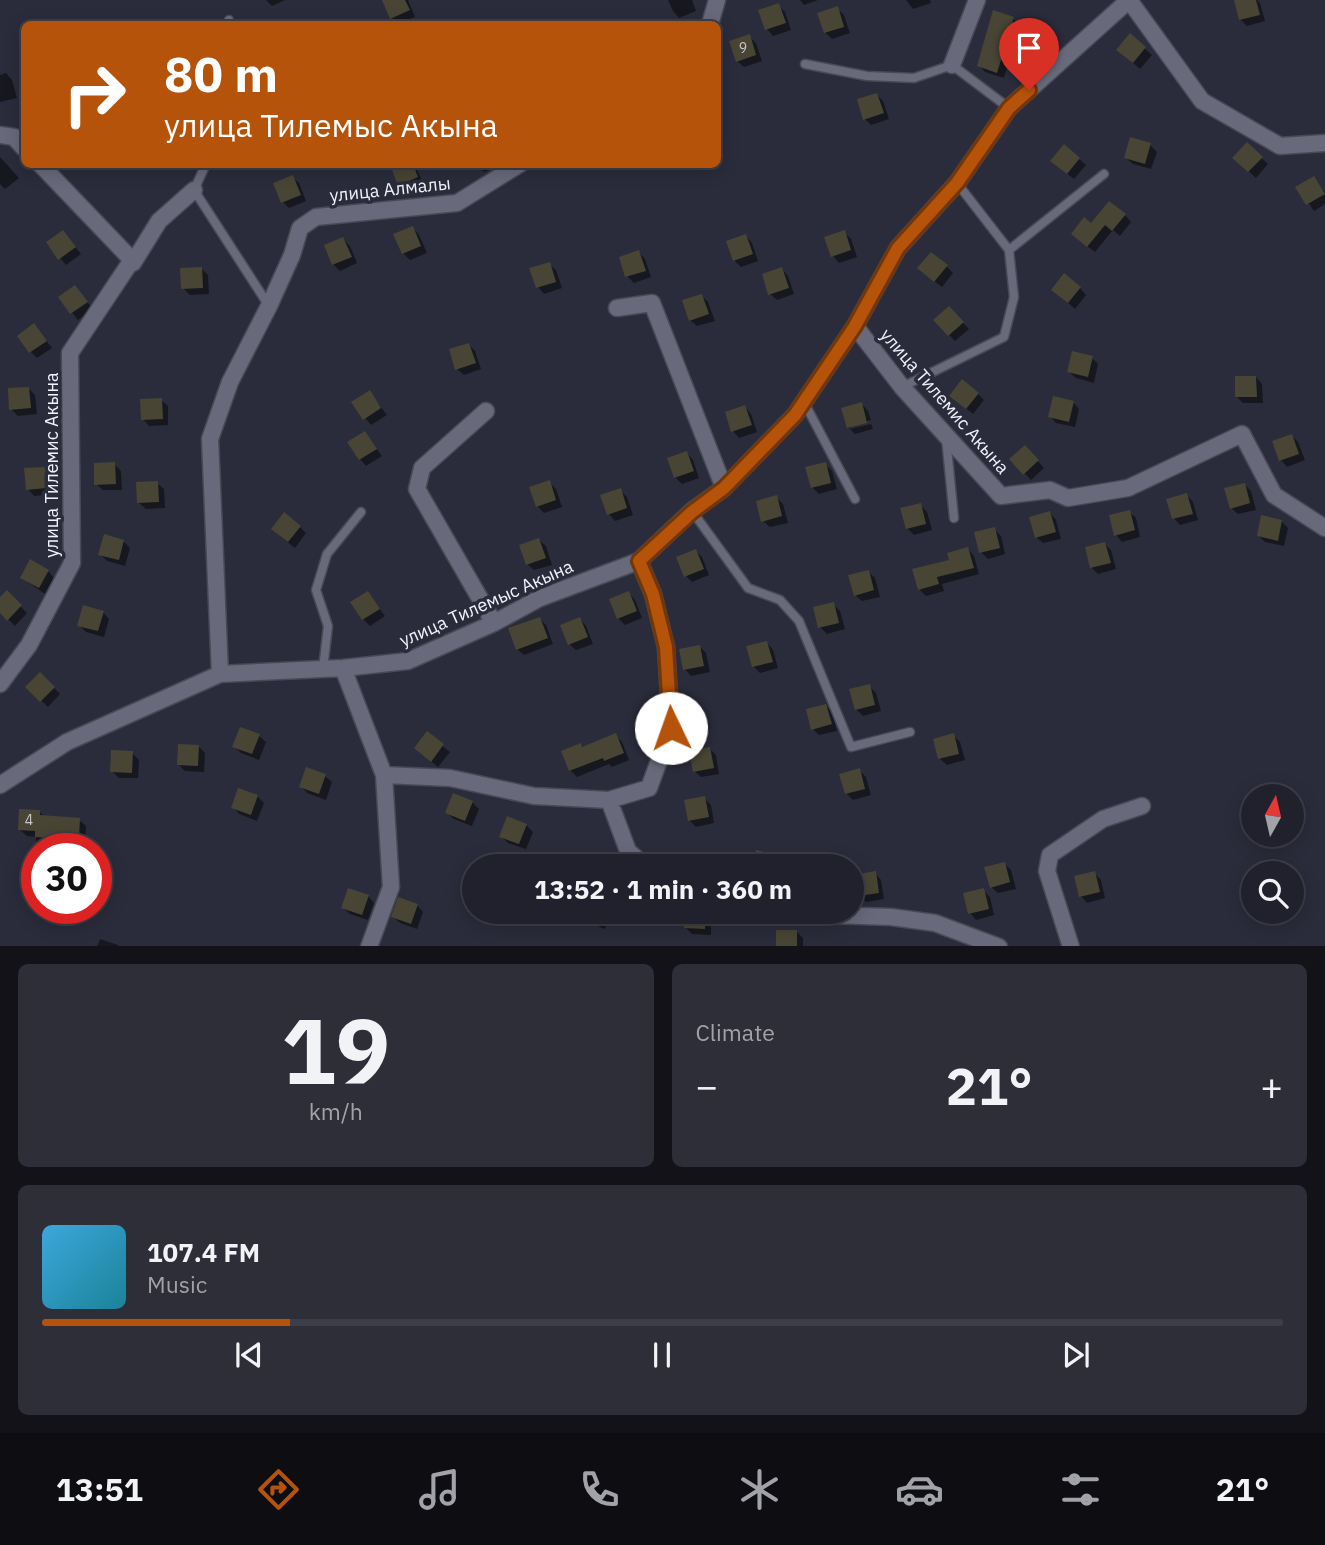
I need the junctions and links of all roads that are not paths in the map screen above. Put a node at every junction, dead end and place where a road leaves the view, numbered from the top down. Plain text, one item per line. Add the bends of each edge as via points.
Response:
1 (717, 0) edge
2 (977, 0) edge
3 (1129, 0) edge
4 (711, 21) edge
5 (805, 64) dead end
6 (952, 65) junction
7 (1009, 108) junction
8 (0, 135) edge
9 (1325, 143) edge
10 (21, 145) edge
11 (44, 168) edge
12 (204, 168) edge
13 (514, 168) edge
14 (1104, 174) dead end
15 (957, 183) junction
16 (194, 190) junction
17 (1009, 250) junction
18 (132, 260) junction
19 (270, 306) junction
20 (617, 308) dead end
21 (855, 326) junction
22 (902, 387) junction
23 (804, 402) junction
24 (486, 411) dead end
25 (946, 435) junction
26 (724, 488) junction
27 (855, 499) dead end
28 (361, 512) dead end
29 (692, 512) junction
30 (954, 518) dead end
31 (1325, 528) edge
32 (639, 561) junction
33 (494, 623) junction
34 (343, 668) junction
35 (323, 669) junction
36 (220, 674) junction
37 (0, 684) edge
38 (910, 732) dead end
39 (384, 775) junction
40 (0, 785) edge
41 (609, 800) junction
42 (1142, 806) dead end
43 (631, 854) edge
44 (864, 917) edge
45 (369, 946) edge
46 (996, 946) edge
47 (1071, 946) edge

1 - 4 street
2 - 6 street
3 - 7 street, улица Тилемыс Акына
3 - 9 street via 1202,101 1280,146
5 - 6 lane via 867,76 914,78
6 - 7 lane
7 - 15 street, улица Тилемыс Акына
8 - 10 street via 14,137
11 - 18 street
12 - 16 lane
13 - 19 street, улица Алмалы via 457,203 316,217 300,228
14 - 17 lane
15 - 17 lane
15 - 21 street, улица Тилемыс Акына via 898,248
16 - 18 street, улица Тилемис Акына via 159,221 134,263
16 - 19 lane
17 - 22 lane via 1014,297 1004,337
18 - 37 street, улица Тилемис Акына via 69,353 72,563 29,645
19 - 36 street via 230,382 210,439
20 - 26 street via 652,303
21 - 22 street, улица Тилемис Акына
21 - 23 street, улица Тилемыс Акына
22 - 25 street, улица Тилемис Акына
23 - 26 street, улица Тилемыс Акына
23 - 27 lane
24 - 33 street via 422,468 418,489
25 - 30 lane
25 - 31 street, улица Тилемис Акына via 1000,496 1050,490 1068,498 1128,488 1242,434 1274,495
26 - 29 street, улица Тилемыс Акына
28 - 35 lane via 327,554 316,590 328,626
29 - 32 street, улица Тилемыс Акына
29 - 38 lane via 748,588 780,600 799,621 851,747
32 - 33 street, улица Тилемыс Акына via 540,598
32 - 41 street via 666,647 671,728 649,788
33 - 34 street, улица Тилемыс Акына via 408,661
34 - 35 street, улица Тилемыс Акына
34 - 39 street
35 - 36 street, улица Тилемыс Акына
36 - 40 street, улица Тилемыс Акына via 67,742
39 - 41 street via 450,778 534,796
39 - 45 street via 391,887
41 - 43 street
42 - 47 street via 1103,819 1049,855 1047,871
44 - 46 street via 934,923

